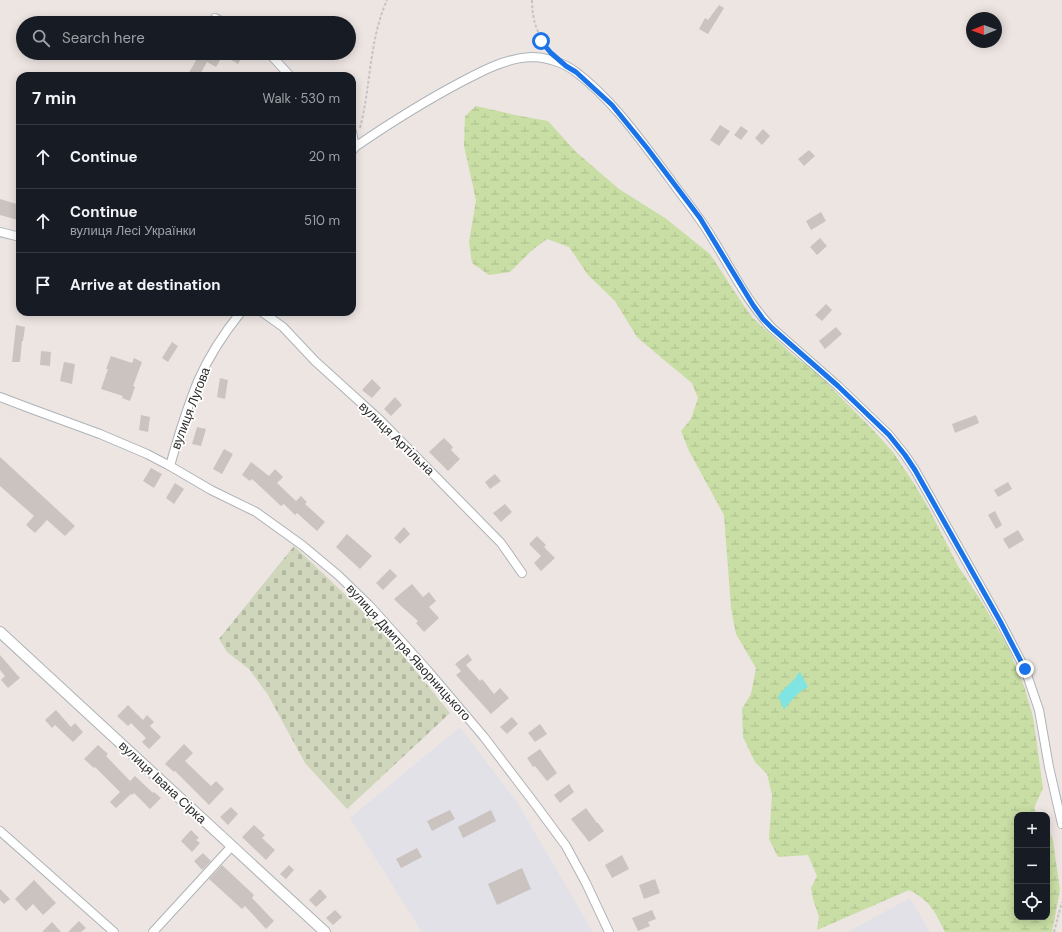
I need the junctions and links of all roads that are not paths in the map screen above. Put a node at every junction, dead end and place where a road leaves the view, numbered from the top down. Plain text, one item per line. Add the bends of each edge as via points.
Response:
1 (275, 60) edge
2 (286, 72) edge
3 (356, 148) edge
4 (0, 232) edge
5 (16, 236) edge
6 (238, 316) edge
7 (268, 316) edge
8 (0, 397) edge
9 (170, 466) junction
10 (522, 573) dead end
11 (0, 632) edge
12 (1062, 824) edge
13 (0, 831) edge
14 (232, 846) junction
15 (114, 932) edge
16 (153, 932) edge
17 (325, 932) edge
18 (609, 932) edge

1 - 2 street
3 - 12 street via 436,95 499,64 517,59 540,58 566,66 612,105 700,218 763,319 889,435 915,470 1025,669 1039,710
4 - 5 street
6 - 9 street, вулиця Лугова via 213,352 199,380
7 - 10 street, вулиця Артільна via 283,327 315,361 380,420 501,543
8 - 9 street, вулиця Дмитра Яворницького via 100,434
9 - 18 street, вулиця Дмитра Яворницького via 210,490 256,512 302,545 370,606 484,737 566,846
11 - 14 street, вулиця Івана Сірка
13 - 15 street
14 - 16 street
14 - 17 street, вулиця Івана Сірка

